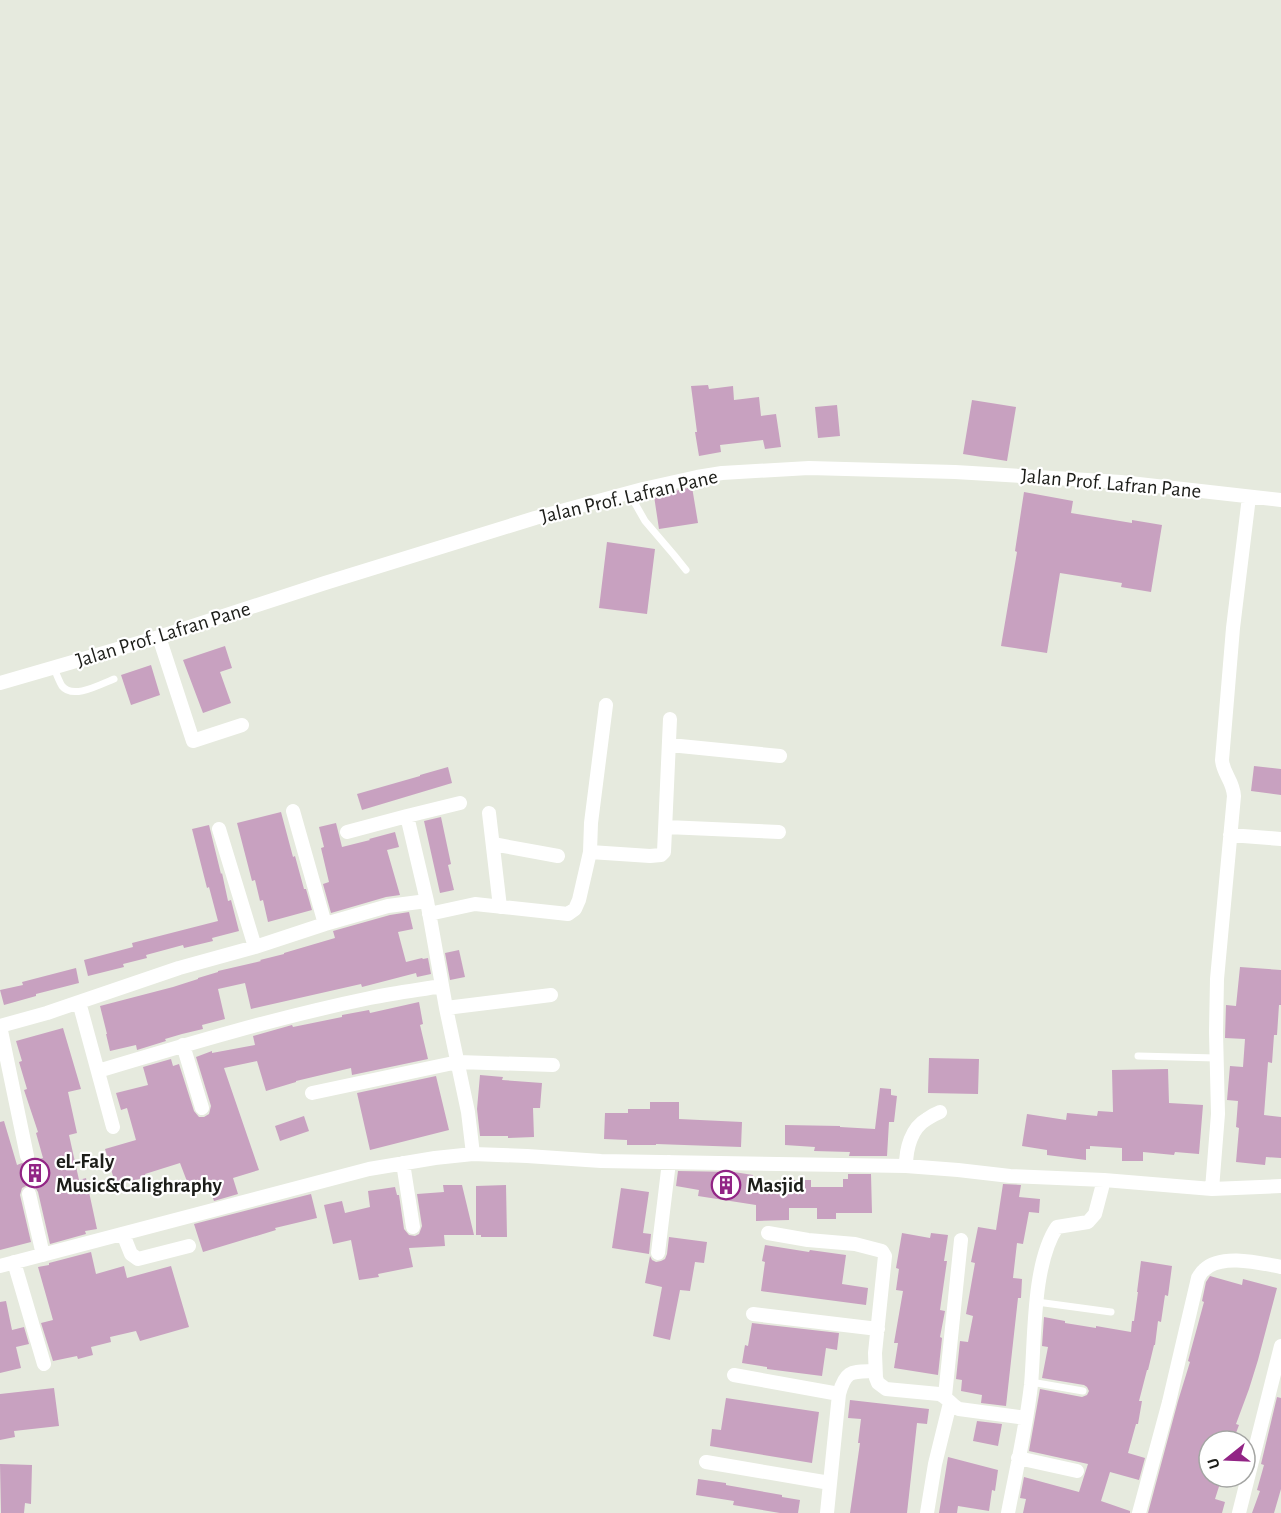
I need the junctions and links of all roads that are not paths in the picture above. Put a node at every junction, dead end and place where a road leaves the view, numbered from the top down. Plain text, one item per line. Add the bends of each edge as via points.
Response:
1 (628, 493) junction
2 (1249, 497) junction
3 (1281, 500) edge
4 (686, 570) dead end
5 (159, 637) junction
6 (54, 668) junction
7 (114, 680) dead end
8 (0, 683) edge
9 (606, 705) dead end
10 (670, 719) dead end
11 (242, 725) dead end
12 (670, 745) junction
13 (780, 756) dead end
14 (460, 803) dead end
15 (293, 811) dead end
16 (489, 813) dead end
17 (407, 816) junction
18 (666, 827) junction
19 (219, 829) dead end
20 (347, 832) dead end
21 (779, 832) dead end
22 (1230, 835) junction
23 (1281, 839) edge
24 (492, 844) junction
25 (590, 852) junction
26 (558, 855) dead end
27 (428, 907) junction
28 (500, 907) junction
29 (325, 924) junction
30 (255, 947) junction
31 (442, 986) junction
32 (551, 994) dead end
33 (79, 1002) junction
34 (446, 1008) junction
35 (0, 1026) edge
36 (183, 1045) junction
37 (1138, 1056) dead end
38 (1216, 1058) junction
39 (458, 1062) junction
40 (553, 1065) dead end
41 (98, 1071) junction
42 (312, 1093) dead end
43 (202, 1108) dead end
44 (940, 1112) dead end
45 (112, 1127) dead end
46 (473, 1154) junction
47 (27, 1156) dead end
48 (669, 1162) junction
49 (403, 1163) junction
50 (906, 1166) junction
51 (1104, 1180) junction
52 (1281, 1186) edge
53 (1212, 1189) junction
54 (29, 1194) dead end
55 (413, 1227) dead end
56 (768, 1233) dead end
57 (123, 1234) junction
58 (961, 1239) dead end
59 (189, 1246) dead end
60 (658, 1253) dead end
61 (43, 1255) junction
62 (14, 1262) junction
63 (0, 1266) edge
64 (1281, 1267) edge
65 (1037, 1302) junction
66 (1111, 1312) dead end
67 (753, 1314) dead end
68 (878, 1329) junction
69 (1281, 1346) edge
70 (44, 1364) dead end
71 (875, 1371) junction
72 (734, 1375) dead end
73 (1031, 1382) junction
74 (1083, 1391) dead end
75 (839, 1394) junction
76 (948, 1400) junction
77 (1026, 1418) junction
78 (1018, 1458) junction
79 (706, 1462) dead end
80 (1077, 1470) dead end
81 (830, 1484) junction
82 (827, 1513) edge
83 (927, 1513) edge
84 (1008, 1513) edge
85 (1139, 1513) edge
86 (1239, 1513) edge

1 - 2 street, Jalan Prof. Lafran Pane via 722,473 809,468 1074,478
1 - 4 lane via 645,521
1 - 5 street, Jalan Prof. Lafran Pane via 535,518
2 - 3 street, Jalan Prof. Lafran Pane
2 - 22 street via 1222,760 1234,790
5 - 6 street, Jalan Prof. Lafran Pane
5 - 11 street via 193,741
6 - 7 lane via 63,687 71,692
6 - 8 street, Jalan Prof. Lafran Pane
9 - 25 street
10 - 12 street
12 - 13 street
12 - 18 street
14 - 17 street
15 - 29 street
16 - 24 street
17 - 20 street
17 - 27 street
18 - 21 street
18 - 25 street via 661,855
19 - 30 street
22 - 23 street
22 - 38 street via 1217,980
24 - 26 street
24 - 28 street
25 - 28 street via 579,900 568,914
27 - 28 street
27 - 29 street via 388,906
27 - 31 street
29 - 30 street
30 - 33 street
31 - 34 street
31 - 36 street via 370,998
32 - 34 street
33 - 35 street
33 - 41 street
34 - 39 street
35 - 47 street
36 - 41 street
36 - 43 street
37 - 38 lane
38 - 53 street via 1217,1131
39 - 40 street
39 - 42 street
39 - 46 street
41 - 45 street
44 - 50 street via 916,1129 908,1145
46 - 48 street
46 - 49 street
48 - 50 street
48 - 60 street
49 - 55 street
49 - 57 street
50 - 51 street
51 - 53 street
51 - 65 street via 1095,1214 1088,1222 1057,1227 1050,1238
52 - 53 street
54 - 61 street
56 - 68 street via 882,1251 885,1256
57 - 59 street via 131,1254 138,1259
57 - 61 street
58 - 76 street
61 - 62 street
62 - 63 street
62 - 70 street
64 - 85 street via 1234,1260 1210,1266 1198,1278
65 - 66 lane
65 - 73 street
67 - 68 street
68 - 71 street
69 - 86 street
71 - 75 street via 847,1375
71 - 76 street via 878,1383 886,1389 939,1394
72 - 75 street
73 - 74 lane
73 - 77 street
75 - 81 street
76 - 77 street via 959,1409
76 - 83 street
77 - 78 street
78 - 80 street
78 - 84 street
79 - 81 street
81 - 82 street

